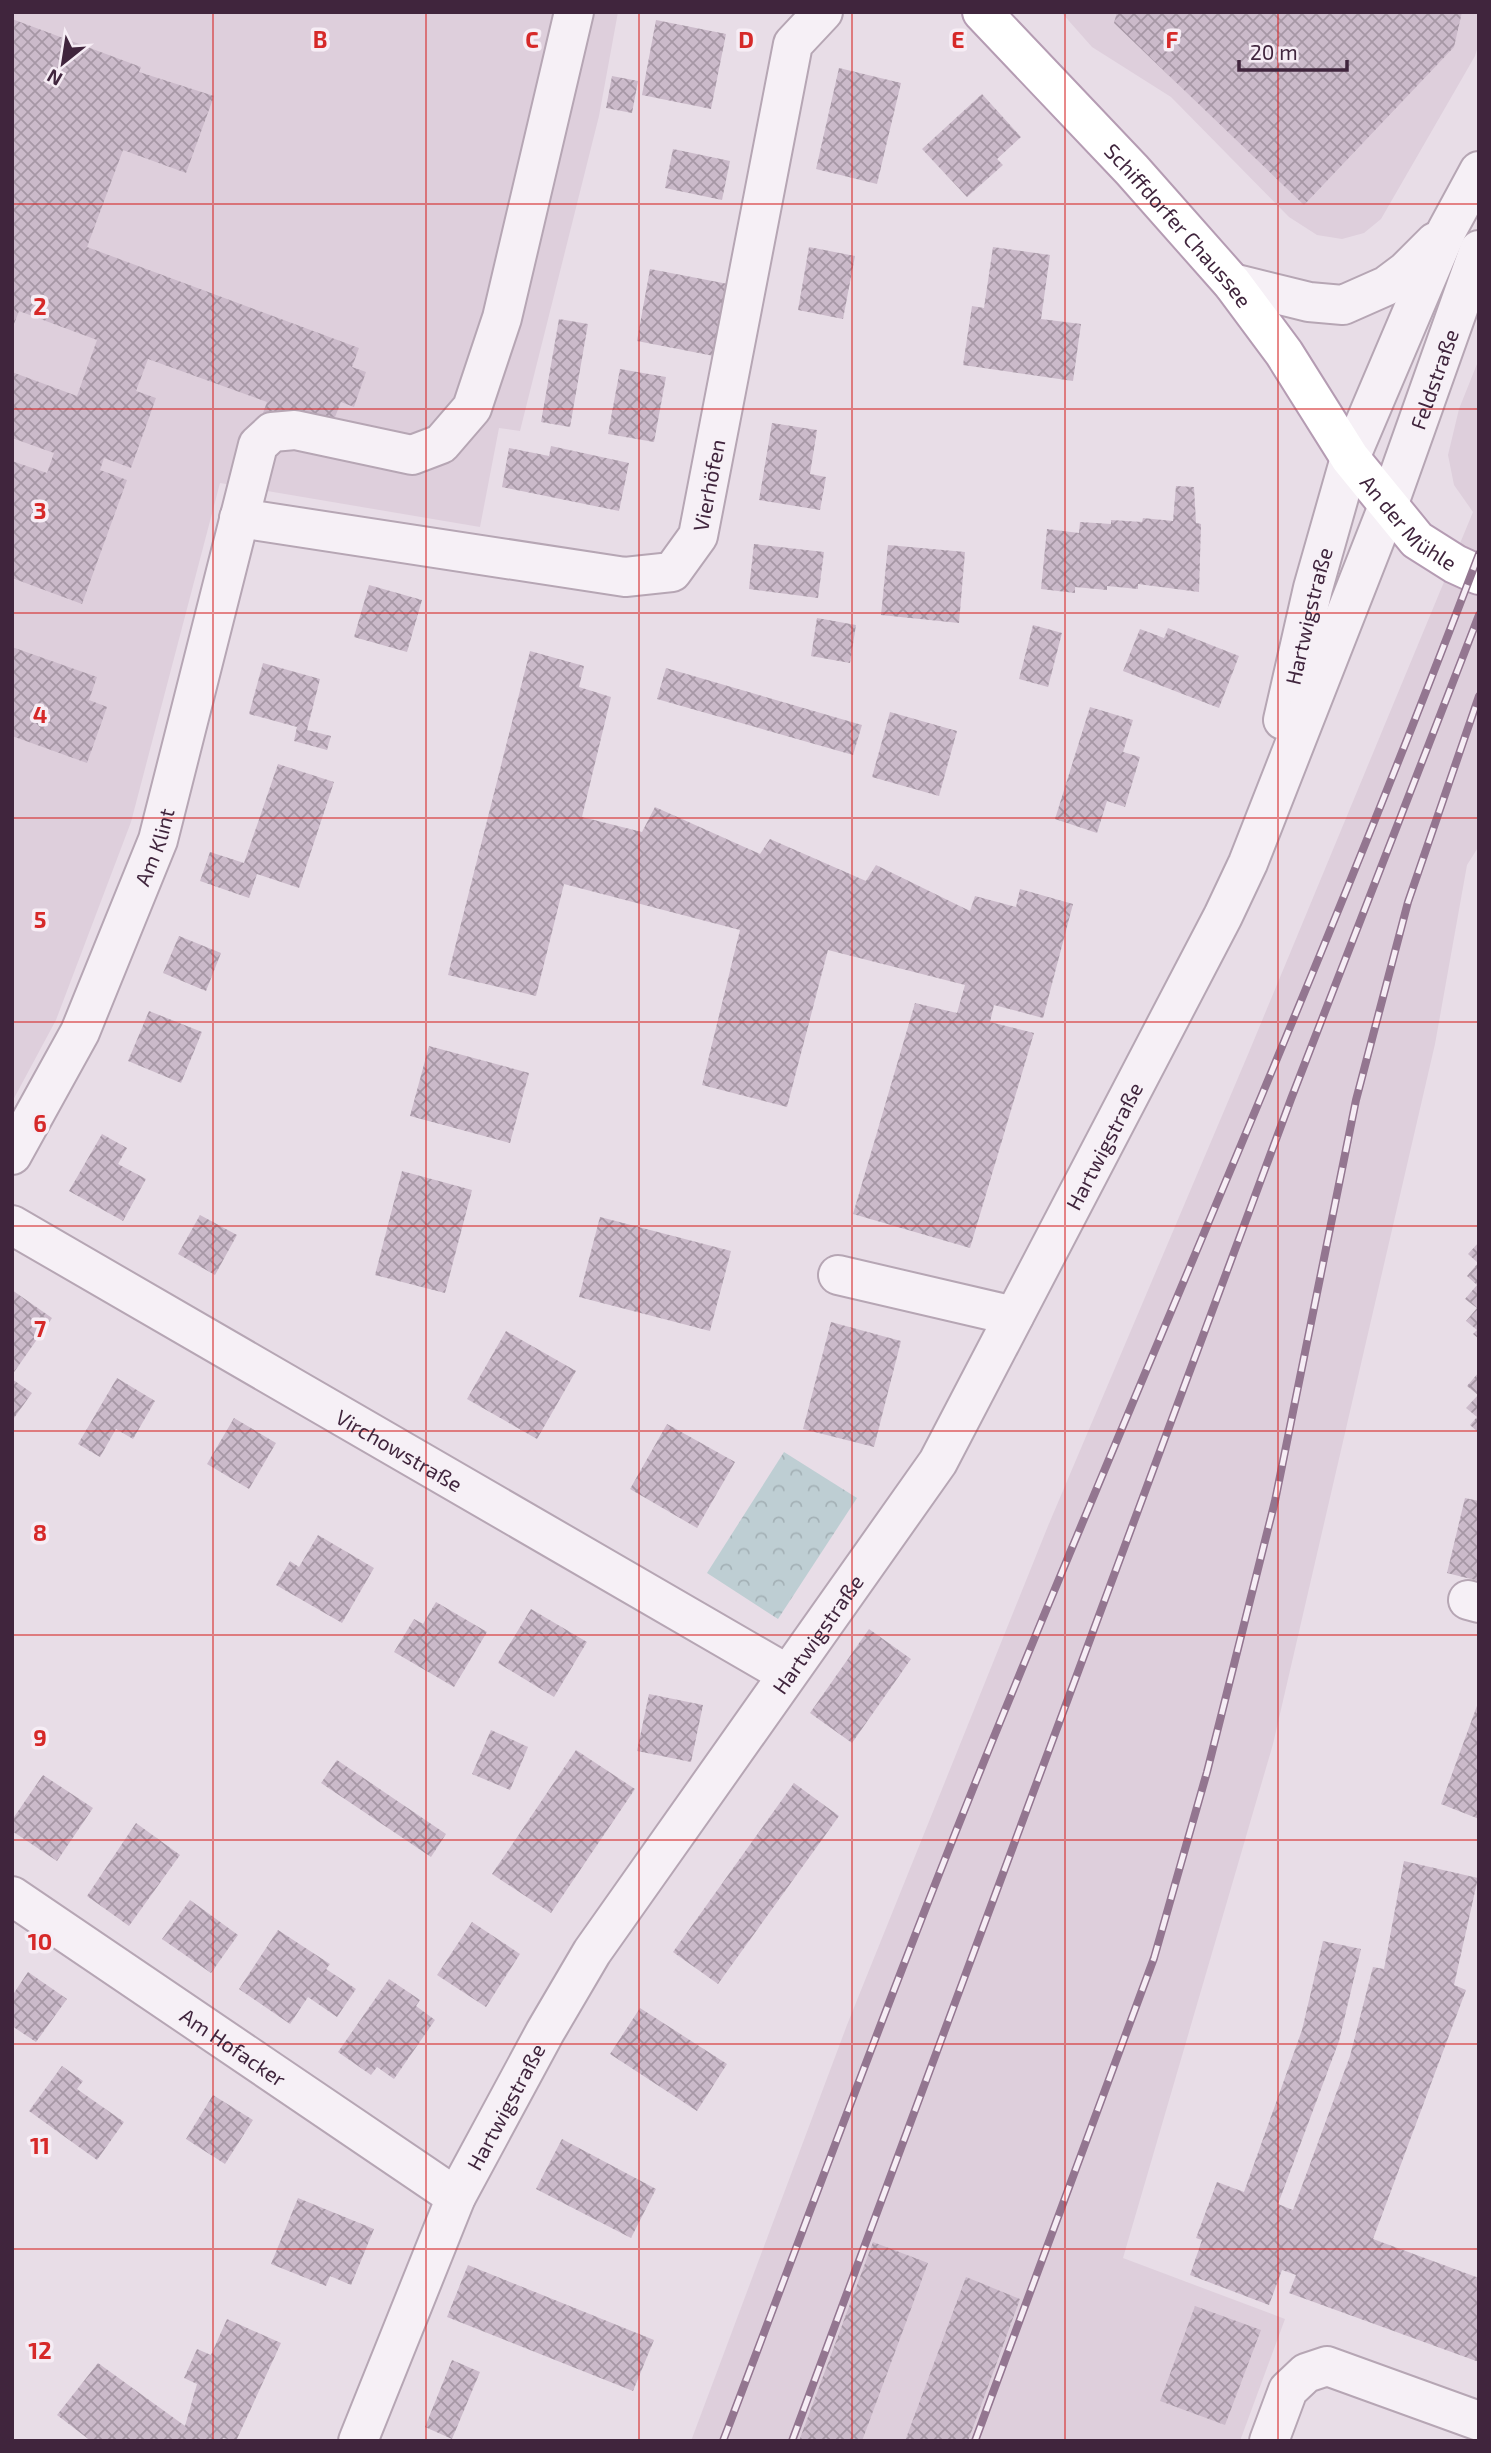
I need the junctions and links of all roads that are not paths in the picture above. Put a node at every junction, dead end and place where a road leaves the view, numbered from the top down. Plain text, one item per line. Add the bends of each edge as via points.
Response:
1 (574, 12) edge
2 (823, 12) edge
3 (982, 12) edge
4 (1479, 171) edge
5 (1447, 230) junction
6 (1479, 250) edge
7 (1231, 283) junction
8 (1350, 458) junction
9 (1388, 506) junction
10 (239, 518) junction
11 (1479, 575) edge
12 (1264, 818) junction
13 (12, 1155) edge
14 (12, 1225) edge
15 (838, 1275) dead end
16 (1014, 1316) junction
17 (788, 1674) junction
18 (12, 1896) edge
19 (456, 2197) junction
20 (1479, 2421) edge
21 (358, 2441) edge
22 (1269, 2441) edge

1 - 10 street, Am Klint via 502,318 472,408 442,444 412,455 295,430 272,432 258,445
2 - 10 street, Vierhöfen via 793,44 698,536 672,572 625,577
3 - 7 main road, Schiffdorfer Chaussee via 1132,170
4 - 5 street, Feldstraße
5 - 7 street, Feldstraße via 1386,286 1343,305 1309,302
5 - 8 street, Feldstraße
6 - 9 street, Feldstraße
7 - 8 main road, Schiffdorfer Chaussee via 1284,353
8 - 9 main road, An der Mühle
8 - 12 street, Hartwigstraße via 1311,597
9 - 11 main road, An der Mühle via 1417,540
9 - 12 street, Hartwigstraße
10 - 13 street, Am Klint via 158,840 80,1032
12 - 16 street, Hartwigstraße via 1223,916
14 - 17 street, Virchowstraße
15 - 16 street
16 - 17 street, Hartwigstraße via 938,1462
17 - 19 street, Hartwigstraße via 592,1952
18 - 19 street, Am Hofacker
19 - 21 street, Hartwigstraße
20 - 22 street via 1327,2366 1306,2373 1288,2390

